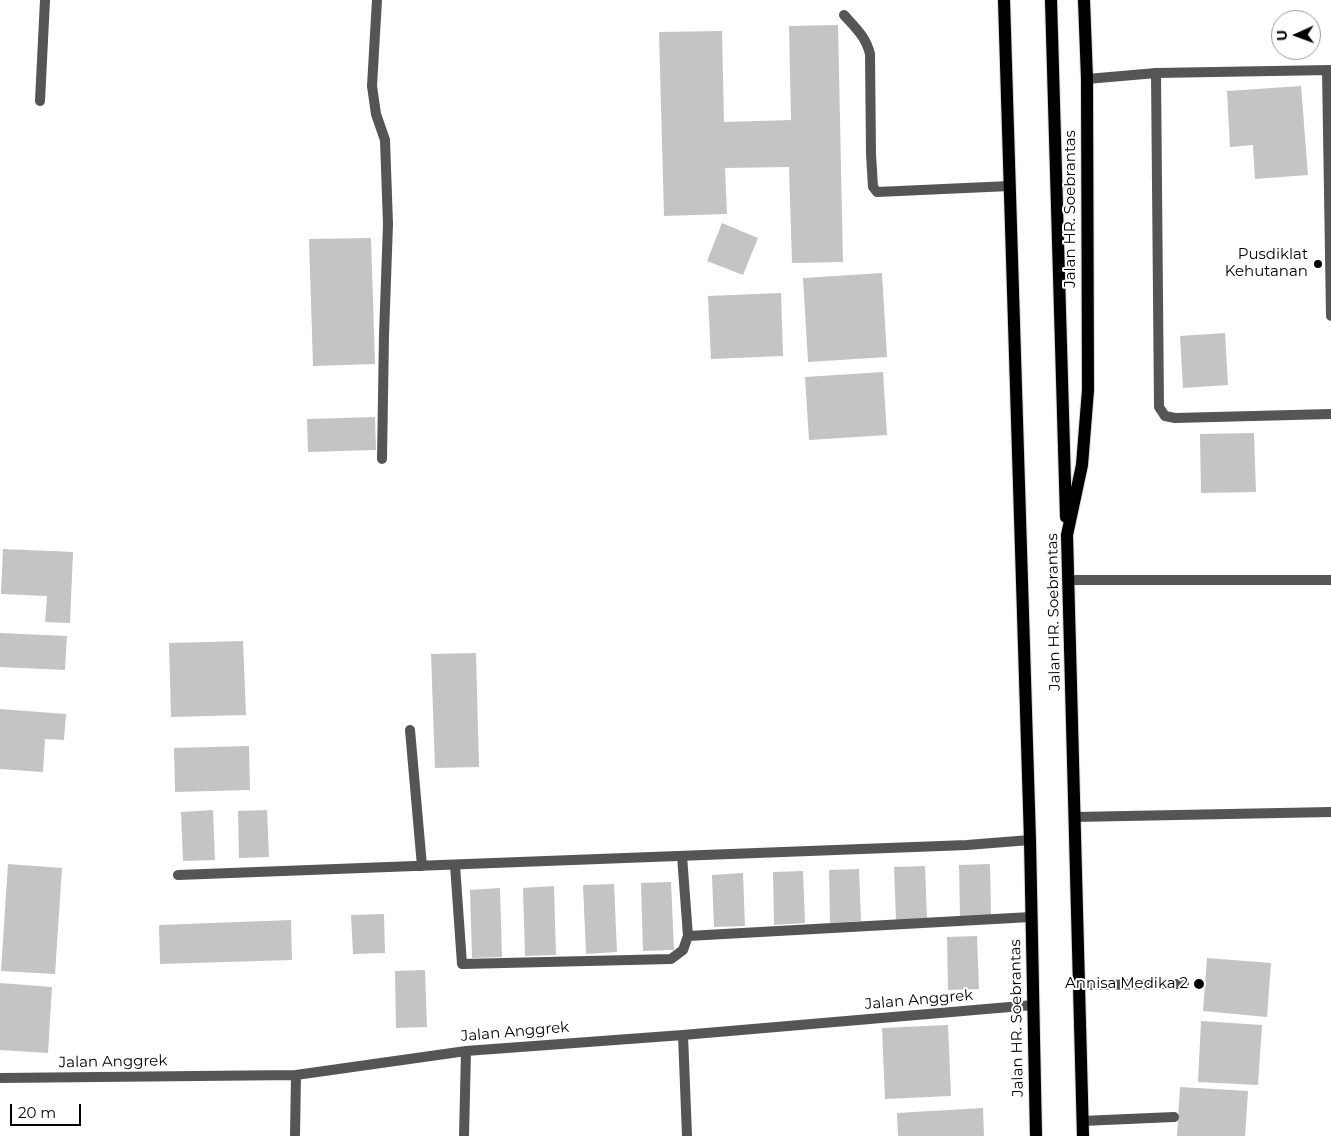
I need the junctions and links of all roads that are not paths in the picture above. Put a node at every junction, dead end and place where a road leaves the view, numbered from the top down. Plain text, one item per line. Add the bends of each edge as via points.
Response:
1 (45, 0) edge
2 (377, 0) edge
3 (1004, 0) edge
4 (1051, 0) edge
5 (1084, 0) edge
6 (844, 15) dead end
7 (1329, 70) edge
8 (1156, 73) junction
9 (1087, 79) junction
10 (40, 101) dead end
11 (1010, 186) junction
12 (1331, 316) edge
13 (1331, 414) edge
14 (382, 459) dead end
15 (1067, 535) junction
16 (1068, 580) junction
17 (1331, 580) edge
18 (410, 730) dead end
19 (1331, 812) edge
20 (1074, 817) junction
21 (1030, 840) junction
22 (682, 856) junction
23 (455, 865) junction
24 (422, 866) junction
25 (178, 874) dead end
26 (1031, 917) junction
27 (688, 936) junction
28 (1184, 984) dead end
29 (1078, 986) junction
30 (1033, 1005) junction
31 (683, 1035) junction
32 (466, 1051) junction
33 (296, 1075) junction
34 (0, 1078) edge
35 (1174, 1117) dead end
36 (1082, 1121) junction
37 (295, 1136) edge
38 (464, 1136) edge
39 (687, 1136) edge
40 (1036, 1136) edge
41 (1082, 1136) edge

1 - 10 street
2 - 14 street via 372,86 376,114 385,140 388,224
3 - 11 main road, Jalan HR. Soebrantas
4 - 15 main road
5 - 9 main road, Jalan HR. Soebrantas
6 - 11 street via 868,44 870,54 871,154 873,187 877,192
7 - 8 street
7 - 12 street
8 - 9 street
8 - 13 street via 1159,408 1165,416 1175,418
9 - 15 main road, Jalan HR. Soebrantas via 1088,390 1082,466
11 - 21 main road, Jalan HR. Soebrantas
15 - 16 main road, Jalan HR. Soebrantas
16 - 17 street
16 - 20 main road, Jalan HR. Soebrantas
18 - 24 street
19 - 20 street
20 - 29 main road, Jalan HR. Soebrantas
21 - 22 street
21 - 26 main road, Jalan HR. Soebrantas
22 - 23 street
22 - 27 street
23 - 24 street
23 - 27 street via 462,964 671,959 683,950
24 - 25 street
26 - 27 street
26 - 30 main road, Jalan HR. Soebrantas
28 - 29 street
29 - 36 main road, Jalan HR. Soebrantas
30 - 31 street, Jalan Anggrek
30 - 40 main road, Jalan HR. Soebrantas
31 - 32 street, Jalan Anggrek
31 - 39 street
32 - 33 street, Jalan Anggrek
32 - 38 street
33 - 34 street, Jalan Anggrek
33 - 37 street
35 - 36 street
36 - 41 main road, Jalan HR. Soebrantas

